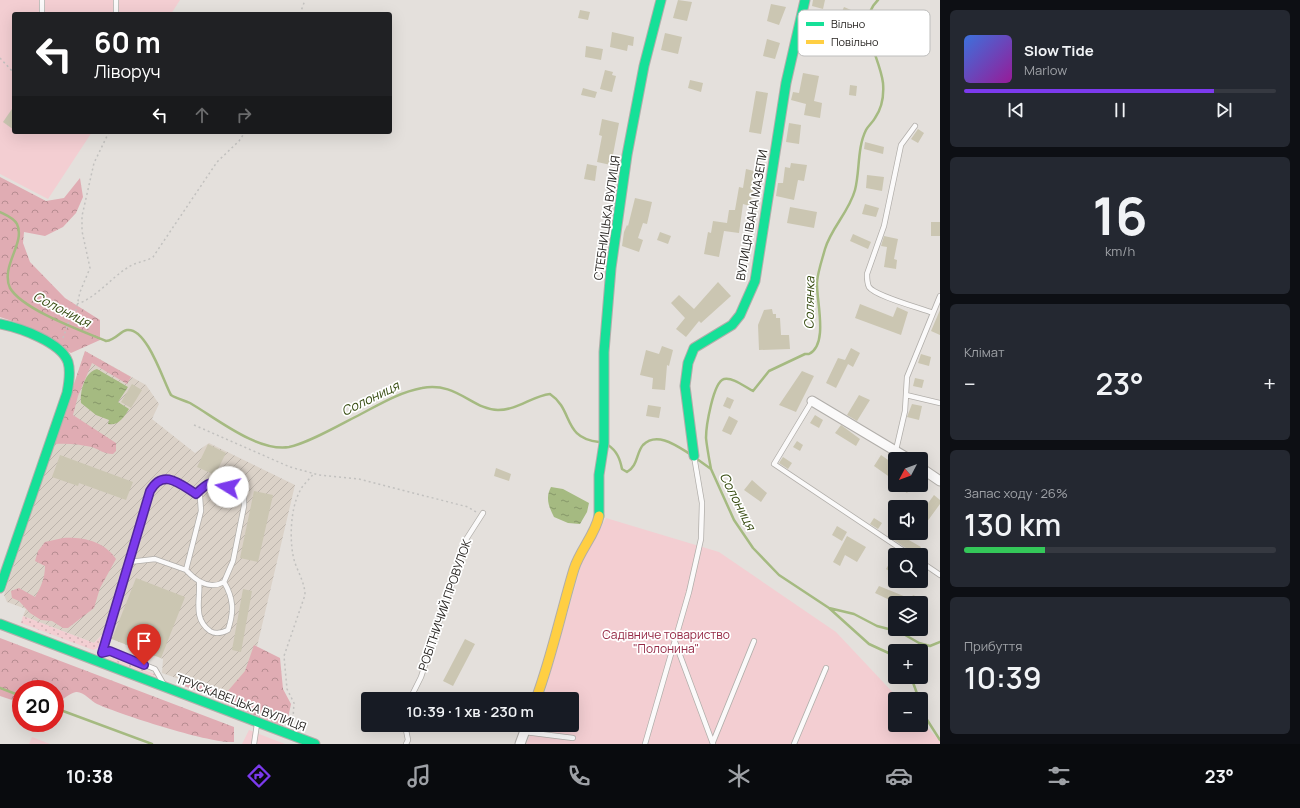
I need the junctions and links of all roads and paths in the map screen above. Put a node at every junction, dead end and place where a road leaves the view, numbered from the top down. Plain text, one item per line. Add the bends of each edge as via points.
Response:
1 (42, 0) edge
2 (116, 0) edge
3 (305, 0) edge
4 (661, 0) edge
5 (806, 0) edge
6 (804, 10) edge
7 (42, 12) edge
8 (116, 12) edge
9 (301, 12) edge
10 (798, 33) edge
11 (0, 58) edge
12 (12, 71) edge
13 (915, 126) dead end
14 (108, 134) edge
15 (244, 134) edge
16 (940, 296) edge
17 (77, 304) junction
18 (933, 313) junction
19 (0, 324) edge
20 (66, 331) dead end
21 (906, 395) junction
22 (812, 401) joint
23 (940, 403) edge
24 (194, 425) dead end
25 (896, 450) junction
26 (899, 452) edge
27 (694, 456) joint
28 (928, 473) edge
29 (314, 474) junction
30 (940, 481) edge
31 (196, 494) junction
32 (481, 515) joint
33 (900, 548) edge
34 (129, 562) junction
35 (928, 567) edge
36 (186, 570) junction
37 (940, 575) edge
38 (199, 581) junction
39 (224, 582) junction
40 (0, 588) edge
41 (0, 624) edge
42 (674, 639) junction
43 (754, 641) dead end
44 (102, 653) junction
45 (94, 660) junction
46 (826, 668) dead end
47 (165, 686) junction
48 (413, 692) edge
49 (539, 692) edge
50 (257, 722) junction
51 (286, 732) junction
52 (406, 732) edge
53 (525, 732) edge
54 (541, 732) edge
55 (572, 738) dead end
56 (311, 743) edge
57 (713, 743) edge
58 (254, 744) edge
59 (406, 744) edge
60 (520, 744) edge
61 (645, 744) edge
62 (794, 744) edge

1 - 7 lane
2 - 8 lane
3 - 9 path
4 - 49 street, СТЕБНИЦЬКА ВУЛИЦЯ via 644,66 627,155 611,268 604,352 604,443 599,475 598,520 575,567
5 - 6 street, ВУЛИЦЯ ІВАНА МАЗЕПИ
10 - 27 street, ВУЛИЦЯ ІВАНА МАЗЕПИ via 786,83 755,281 740,315 732,325 694,348 688,363 685,386
11 - 12 path
13 - 18 lane via 901,145 884,226 867,274 867,281 877,294
14 - 17 path via 94,163 82,216 82,231 90,268
15 - 17 path via 217,162 153,256 147,261 128,267 96,293
16 - 18 lane
17 - 20 path
18 - 21 lane via 907,377
19 - 40 street via 13,326 61,349 70,365 71,376
21 - 23 lane
21 - 25 lane via 906,411
22 - 25 street
22 - 33 lane via 774,464
24 - 29 path via 290,467
25 - 26 street
27 - 42 lane via 702,503 701,539 689,592
28 - 30 street
29 - 32 path via 359,479 468,507
29 - 51 path via 297,495 292,523 291,544 294,561 305,587 305,595 284,656 287,689 294,703 293,718
31 - 34 lane via 171,479 153,486
31 - 36 lane via 200,497 201,511
31 - 39 lane via 212,482 234,488 244,497 233,561
32 - 48 lane, РОБІТНИЧИЙ ПРОВУЛОК via 467,538
34 - 36 lane via 155,559
34 - 44 lane
35 - 37 lane
36 - 38 lane
38 - 39 lane via 212,586
38 - 39 lane via 198,614 202,623 213,633 228,630 231,622 231,594
41 - 45 street, ТРУСКАВЕЦЬКА ВУЛИЦЯ
42 - 57 lane
42 - 61 lane
43 - 57 lane
44 - 45 lane
44 - 47 lane via 110,651 156,669
45 - 47 street, ТРУСКАВЕЦЬКА ВУЛИЦЯ
46 - 62 lane
47 - 50 street, ТРУСКАВЕЦЬКА ВУЛИЦЯ
50 - 51 street, ТРУСКАВЕЦЬКА ВУЛИЦЯ
50 - 58 lane
51 - 56 street, ТРУСКАВЕЦЬКА ВУЛИЦЯ
52 - 59 lane
53 - 60 street
54 - 55 lane

